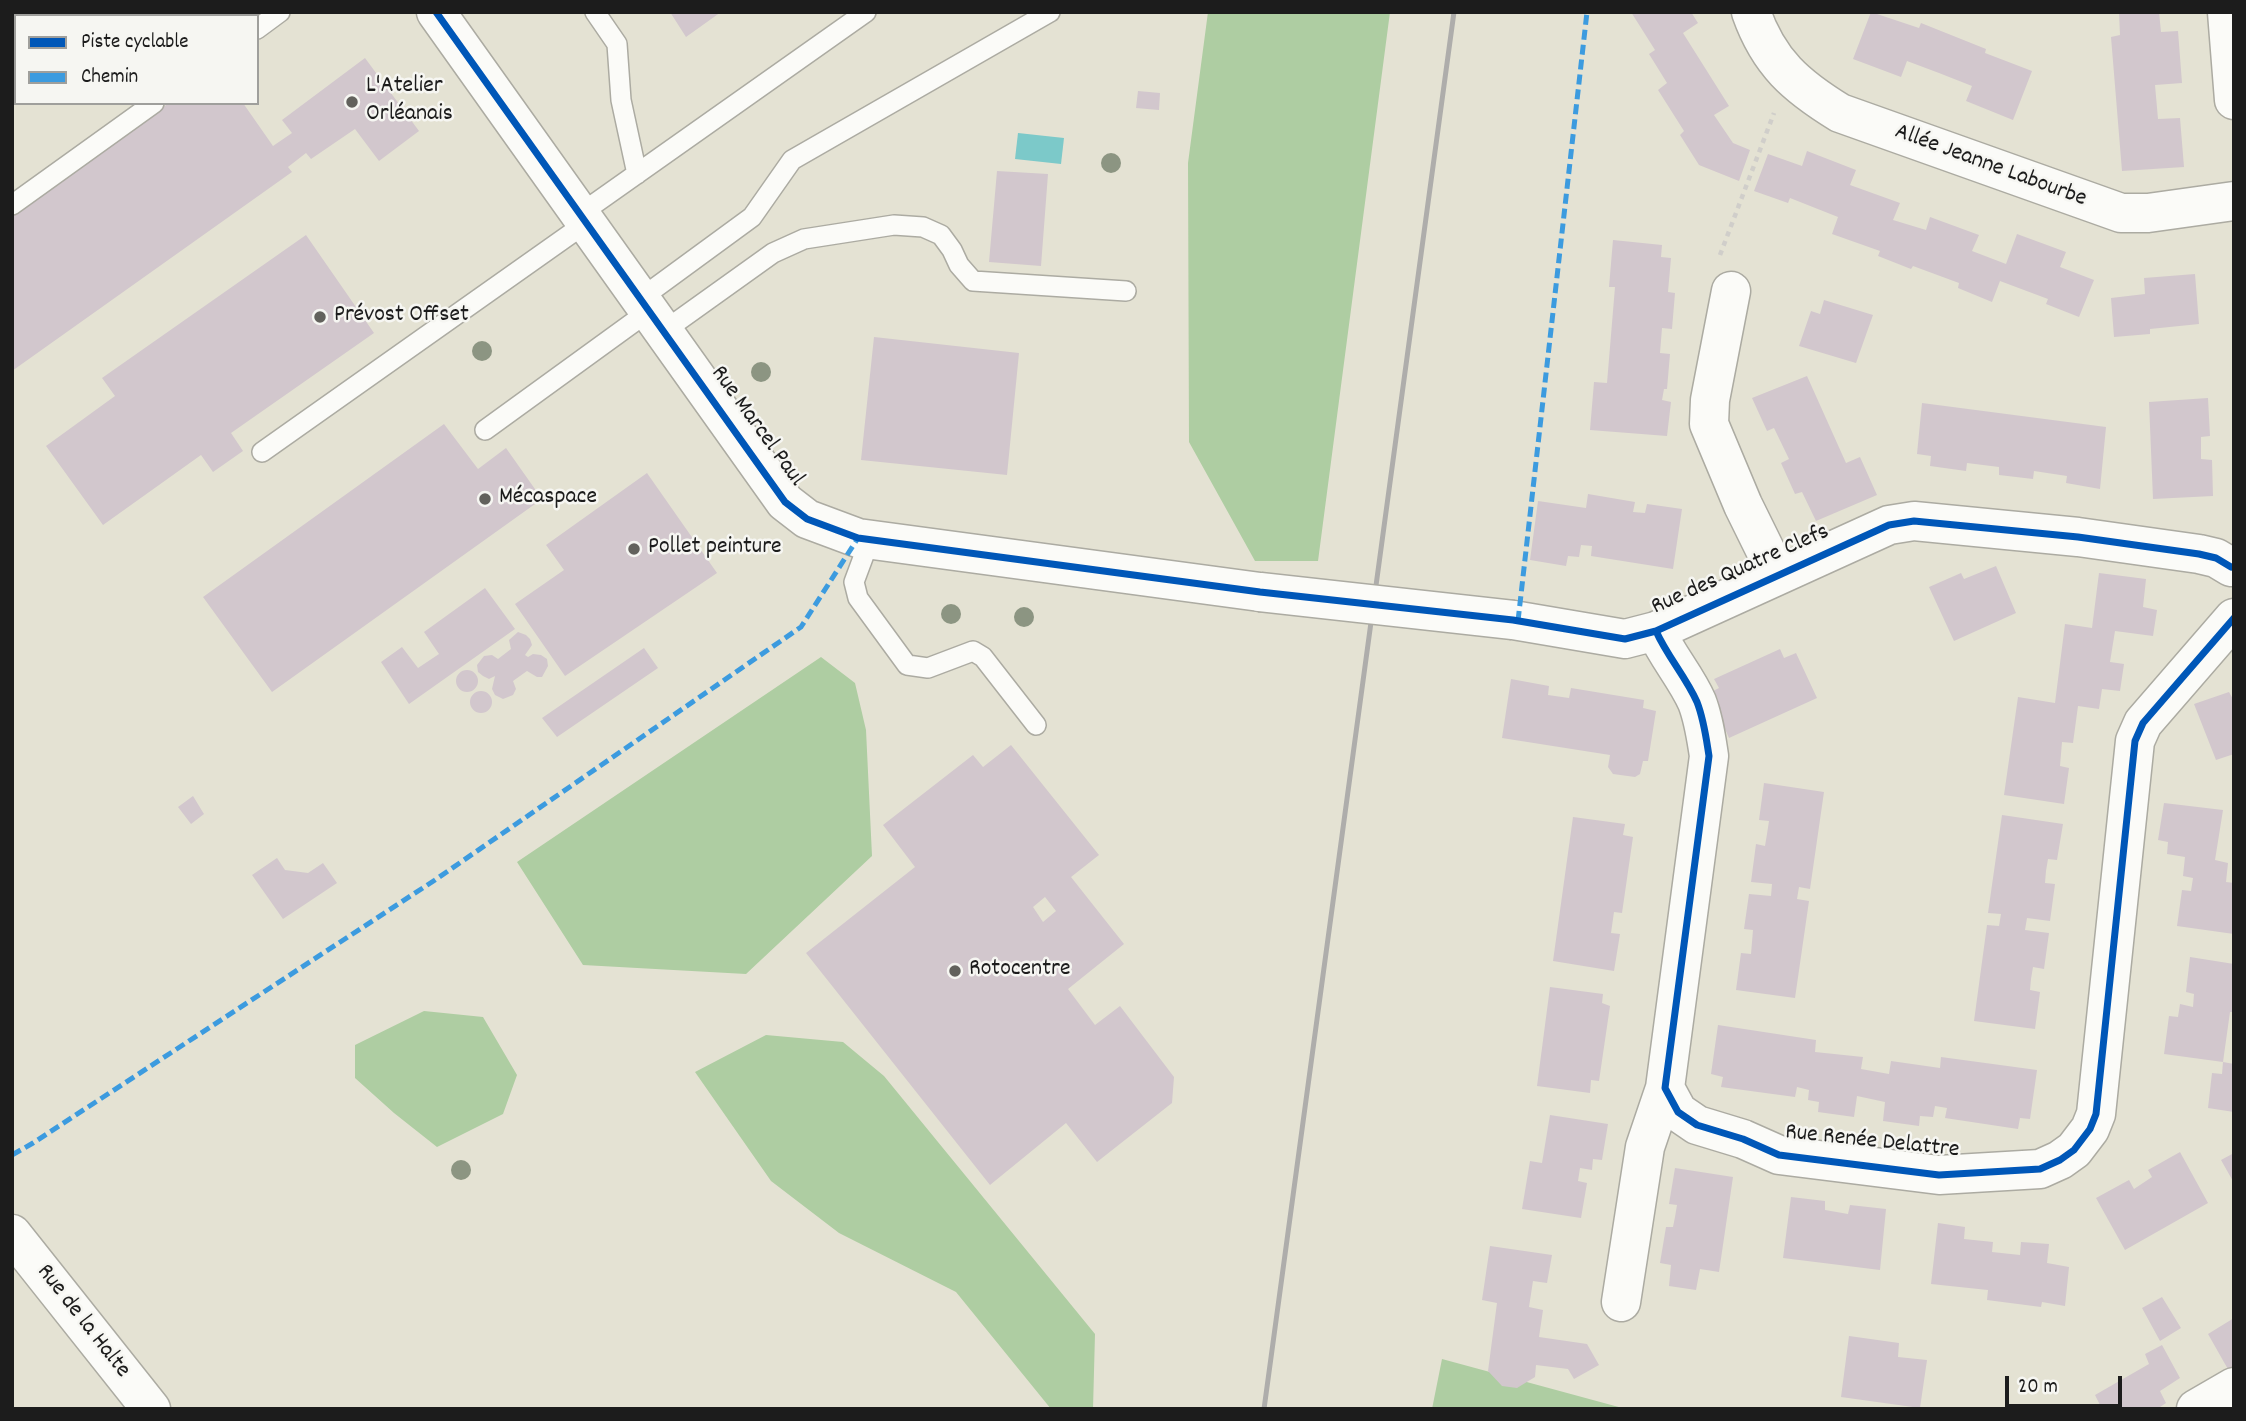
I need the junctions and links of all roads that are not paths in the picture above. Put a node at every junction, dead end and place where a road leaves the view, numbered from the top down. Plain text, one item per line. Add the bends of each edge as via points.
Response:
1 (280, 12) edge
2 (436, 12) edge
3 (595, 12) edge
4 (866, 12) edge
5 (1050, 12) edge
6 (1751, 12) edge
7 (2227, 12) edge
8 (259, 28) edge
9 (2234, 100) edge
10 (151, 105) edge
11 (637, 174) junction
12 (2234, 201) edge
13 (12, 205) edge
14 (583, 218) junction
15 (1126, 291) dead end
16 (1731, 291) road end
17 (651, 314) junction
18 (485, 430) dead end
19 (262, 452) dead end
20 (870, 539) junction
21 (1777, 574) junction
22 (2233, 575) edge
23 (1260, 592) joint
24 (2234, 618) edge
25 (1656, 631) junction
26 (1036, 725) dead end
27 (1665, 1088) junction
28 (12, 1234) edge
29 (1621, 1303) dead end
30 (2234, 1387) edge
31 (151, 1409) edge
32 (2196, 1409) edge

1 - 8 lane
2 - 14 street, Rue Marcel Paul
3 - 11 lane via 617,44 621,100
4 - 11 lane
5 - 17 lane via 792,160 752,217
6 - 12 street, Allée Jeanne Labourbe via 1779,64 1810,94 1840,113 2121,213
7 - 9 street
10 - 13 lane
11 - 14 lane
14 - 17 street, Rue Marcel Paul
14 - 19 lane
15 - 17 lane via 973,281 941,235 923,227 894,225 804,239
16 - 21 street via 1709,424
17 - 18 lane
17 - 20 street, Rue Marcel Paul via 785,502 807,519
20 - 23 street, Rue Marcel Paul
20 - 26 lane via 854,582 858,598 907,666 928,668 973,651 983,657
21 - 22 street, Rue des Quatre Clefs via 1889,525 1914,521 2199,554 2216,558
21 - 25 street, Rue des Quatre Clefs
23 - 25 street, Rue des Quatre Clefs, bridge via 1513,620 1625,639
24 - 27 street, Rue Renée Delattre via 2144,723 2135,741 2096,1114 2074,1150 2040,1170 1939,1175 1779,1155 1697,1125 1678,1112
25 - 27 street via 1696,701 1709,755
27 - 29 street via 1646,1147
28 - 31 street, Rue de la Halte
30 - 32 street

